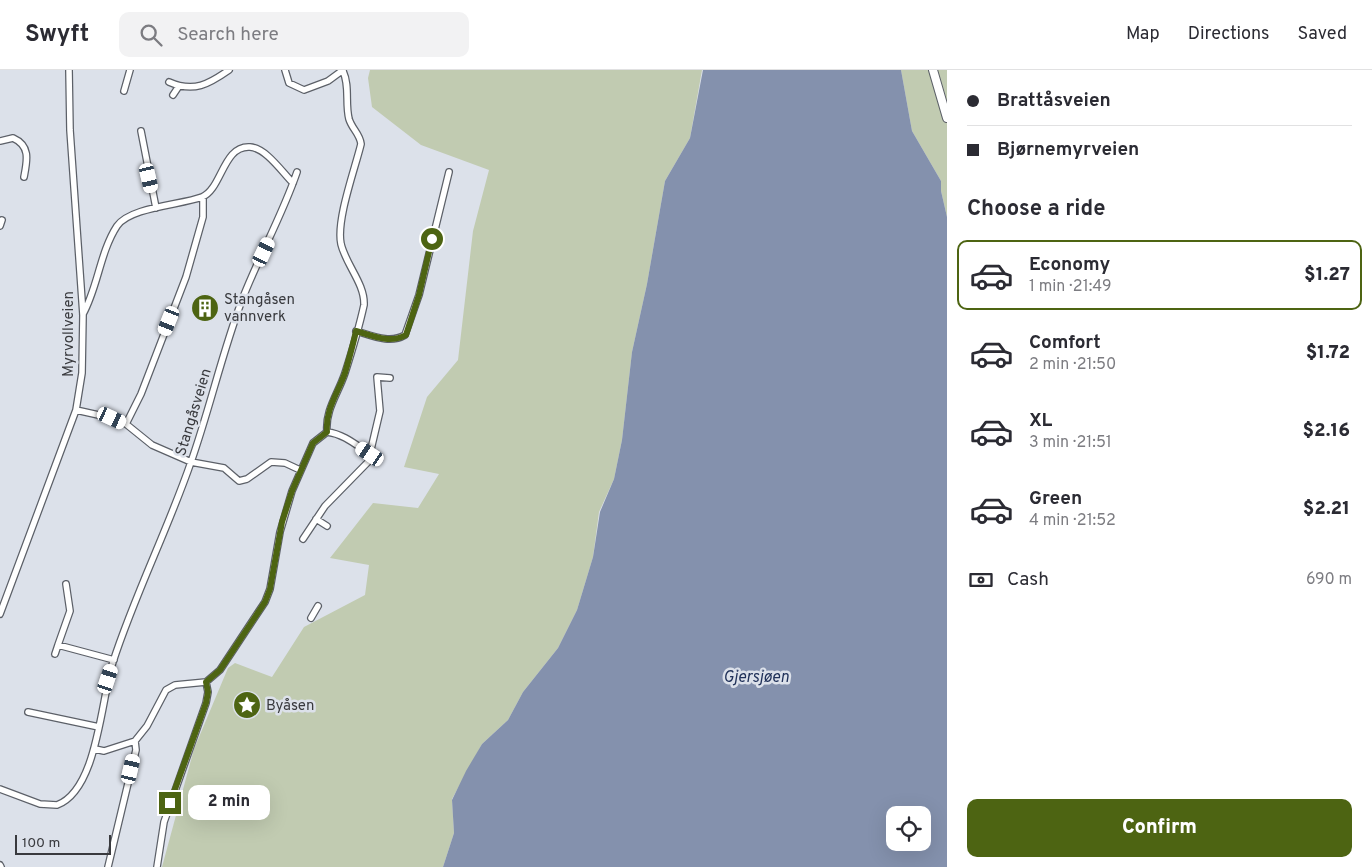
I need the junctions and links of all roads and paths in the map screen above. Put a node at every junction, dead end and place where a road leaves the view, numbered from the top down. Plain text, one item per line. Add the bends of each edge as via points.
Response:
1 (69, 70) edge
2 (130, 70) edge
3 (229, 70) edge
4 (285, 70) edge
5 (933, 70) edge
6 (343, 71) edge
7 (126, 82) junction
8 (170, 82) dead end
9 (134, 85) dead end
10 (179, 86) junction
11 (124, 91) dead end
12 (173, 96) dead end
13 (947, 118) edge
14 (141, 131) dead end
15 (0, 141) edge
16 (297, 172) dead end
17 (449, 172) dead end
18 (24, 176) dead end
19 (293, 183) junction
20 (203, 196) junction
21 (156, 208) junction
22 (2, 220) dead end
23 (0, 226) edge
24 (83, 314) junction
25 (356, 331) junction
26 (390, 378) dead end
27 (76, 410) junction
28 (126, 424) junction
29 (327, 432) junction
30 (370, 454) junction
31 (191, 462) junction
32 (300, 470) junction
33 (316, 519) junction
34 (327, 526) dead end
35 (303, 539) dead end
36 (66, 584) dead end
37 (318, 606) dead end
38 (0, 614) edge
39 (311, 618) dead end
40 (58, 644) junction
41 (55, 654) dead end
42 (114, 660) junction
43 (206, 682) junction
44 (28, 712) dead end
45 (99, 728) junction
46 (135, 740) junction
47 (95, 749) junction
48 (0, 789) edge
49 (108, 867) edge
50 (157, 867) edge

1 - 24 street, Myrvollveien
2 - 7 street
3 - 10 street via 203,87
4 - 6 street via 289,83 304,90
5 - 13 main road
6 - 25 street via 349,118 360,138 340,232 345,256 364,296
7 - 9 street
7 - 11 street
8 - 10 street
10 - 12 street
14 - 21 street
15 - 18 street via 13,138 27,150
16 - 19 street, Stangåsveien
17 - 25 street via 406,335 389,340
19 - 20 street via 270,158 254,148 244,147 232,155 214,186
19 - 31 street, Stangåsveien via 242,300
20 - 21 street
20 - 28 street via 202,217 186,277
21 - 24 street via 118,224
22 - 23 street
24 - 27 street, Myrvollveien via 82,373
25 - 29 street via 344,374 329,410
26 - 30 street via 377,377 380,410
27 - 28 street
27 - 38 street, Myrvollveien
28 - 31 street via 152,445
29 - 30 street via 341,435
29 - 32 street via 313,443
30 - 33 street via 363,469
31 - 32 street via 224,468 239,480 247,479 271,462 285,463
31 - 42 street, Stangåsveien
32 - 43 street via 285,511 265,602 220,670
33 - 34 street
33 - 35 street
36 - 40 street via 70,611
37 - 39 street
40 - 41 street
40 - 42 street
42 - 45 street, Stangåsveien
43 - 46 street via 175,685 166,690 147,726
43 - 50 street via 206,703 164,822
44 - 45 street
45 - 47 street, Stangåsveien
46 - 47 street via 104,751
46 - 49 street via 136,750
47 - 48 street, Stangåsveien via 74,790 61,804 44,805

